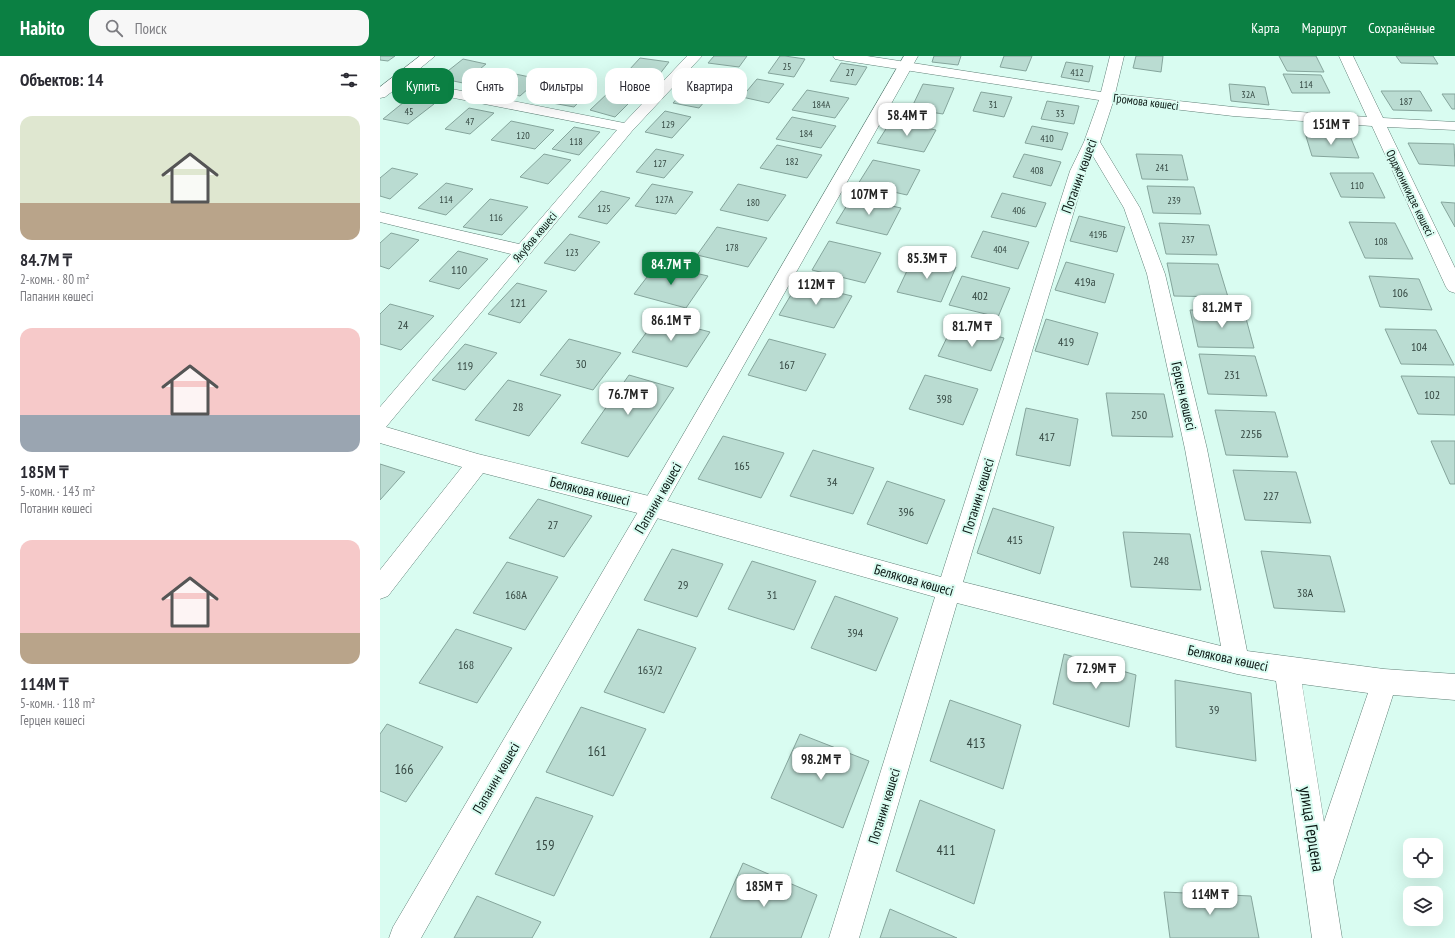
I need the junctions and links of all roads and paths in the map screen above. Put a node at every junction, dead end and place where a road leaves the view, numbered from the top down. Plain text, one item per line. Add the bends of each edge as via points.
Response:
1 (428, 56) edge
2 (695, 56) edge
3 (840, 56) edge
4 (1117, 56) edge
5 (1346, 56) edge
6 (908, 61) edge
7 (413, 68) edge
8 (392, 84) edge
9 (380, 94) edge
10 (454, 94) edge
11 (1107, 97) junction
12 (1376, 122) junction
13 (1455, 126) edge
14 (627, 128) junction
15 (1092, 142) junction
16 (380, 217) edge
17 (523, 252) junction
18 (1455, 287) edge
19 (380, 421) edge
20 (380, 434) edge
21 (478, 463) junction
22 (653, 507) junction
23 (380, 588) edge
24 (949, 590) junction
25 (1238, 662) junction
26 (1287, 670) junction
27 (1384, 682) junction
28 (1455, 687) edge
29 (1320, 880) junction
30 (404, 938) edge
31 (844, 938) edge
32 (1328, 938) edge

1 - 7 street
2 - 14 street, Якубов көшесі
3 - 6 street, Громова көшесі
4 - 11 street, Потанин көшесі
5 - 12 street, Орджоникидзе көшесі
6 - 11 street, Громова көшесі
6 - 22 street, Папанин көшесі
8 - 9 street
10 - 14 street
11 - 12 street, Громова көшесі via 1201,108
11 - 15 street, Потанин көшесі
12 - 13 street, Громова көшесі
12 - 18 street, Орджоникидзе көшесі
14 - 17 street, Якубов көшесі
15 - 24 street, Потанин көшесі via 1078,171
15 - 25 street, Герцен көшесі via 1132,208 1156,274 1196,449
16 - 17 street
17 - 19 street, Якубов көшесі
20 - 21 street, Белякова көшесі
21 - 22 street, Белякова көшесі
21 - 23 street
22 - 24 street, Белякова көшесі
22 - 30 street, Папанин көшесі
24 - 25 street, Белякова көшесі
24 - 31 street, Потанин көшесі
25 - 26 street, Белякова көшесі
26 - 27 street, Белякова көшесі
26 - 29 street, улица Герцена
27 - 28 street, Белякова көшесі
27 - 29 street, улица Герцена
29 - 32 street

